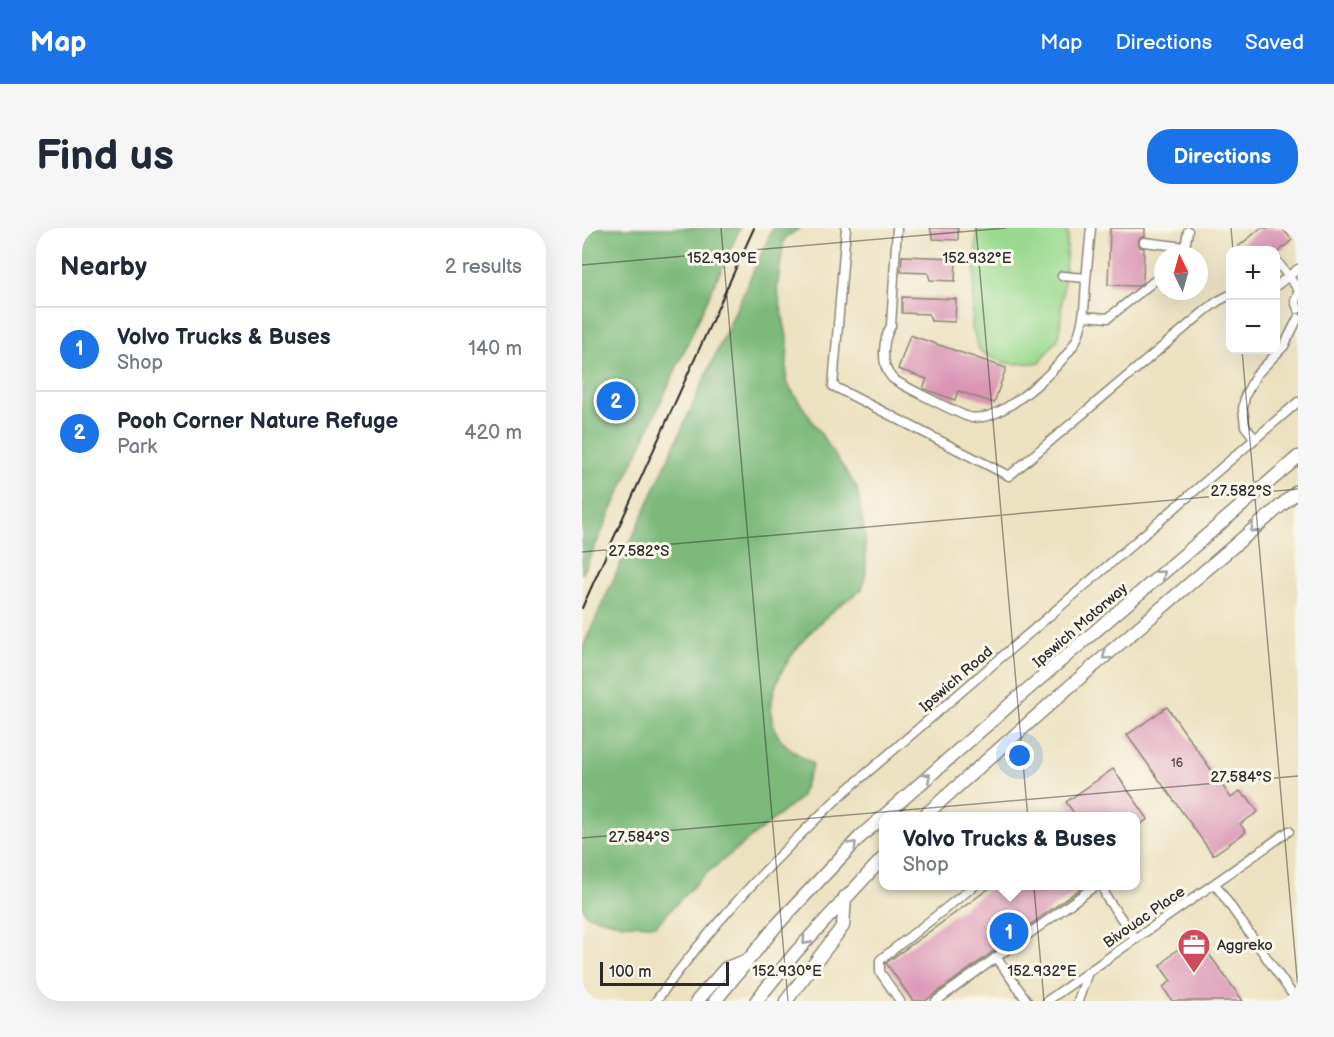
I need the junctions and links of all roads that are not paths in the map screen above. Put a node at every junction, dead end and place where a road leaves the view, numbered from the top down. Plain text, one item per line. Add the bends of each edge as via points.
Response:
1 (846, 228) edge
2 (897, 228) edge
3 (1091, 228) edge
4 (1188, 231) dead end
5 (1144, 242) dead end
6 (1161, 246) edge
7 (1184, 246) edge
8 (1280, 266) edge
9 (1298, 268) edge
10 (1062, 276) dead end
11 (1288, 276) junction
12 (1086, 280) junction
13 (1154, 281) edge
14 (1280, 282) edge
15 (1298, 291) edge
16 (1226, 297) edge
17 (1298, 309) edge
18 (1083, 316) junction
19 (1298, 318) edge
20 (1298, 402) edge
21 (1255, 439) junction
22 (1298, 457) edge
23 (1298, 491) edge
24 (889, 812) edge
25 (928, 812) edge
26 (879, 822) edge
27 (1289, 831) dead end
28 (879, 862) edge
29 (1215, 884) junction
30 (968, 890) edge
31 (1088, 890) edge
32 (1104, 890) edge
33 (845, 897) junction
34 (1136, 939) junction
35 (996, 957) junction
36 (747, 960) junction
37 (1088, 972) junction
38 (656, 1001) edge
39 (697, 1001) edge
40 (715, 1001) edge
41 (756, 1001) edge
42 (786, 1001) edge
43 (900, 1001) edge
44 (936, 1001) edge
45 (1028, 1001) edge
46 (1047, 1001) edge
47 (1078, 1001) edge
48 (1297, 1001) edge

1 - 16 street via 833,386 1009,476
2 - 18 street via 891,326 884,349 886,363 892,378 955,411 970,417 999,413 1066,357 1078,338
3 - 12 street
4 - 7 street
5 - 6 street
8 - 11 street
9 - 11 street
10 - 12 street
11 - 14 street
11 - 15 street
12 - 18 street
13 - 18 street via 1108,318
15 - 17 street
19 - 21 street via 1284,346 1256,375 1245,396 1245,426
20 - 21 street, Ipswich Road
21 - 38 street, Ipswich Road via 840,796 727,911
24 -> 22 highway, Ipswich Motorway
23 -> 25 highway
36 -> 26 highway, Ipswich Motorway via 823,875
27 - 29 street, Bivouac Place
28 - 33 highway
29 - 34 street, Bivouac Place
29 - 48 street
30 - 43 street via 880,960 879,972
31 - 35 street
32 - 34 street
33 -> 41 highway
33 - 42 highway via 843,926
34 - 37 street, Bivouac Place
35 - 44 street
35 - 45 street
36 - 39 highway via 726,968
36 - 40 highway, Ipswich Motorway
37 - 46 street, Bivouac Place
37 - 47 street

